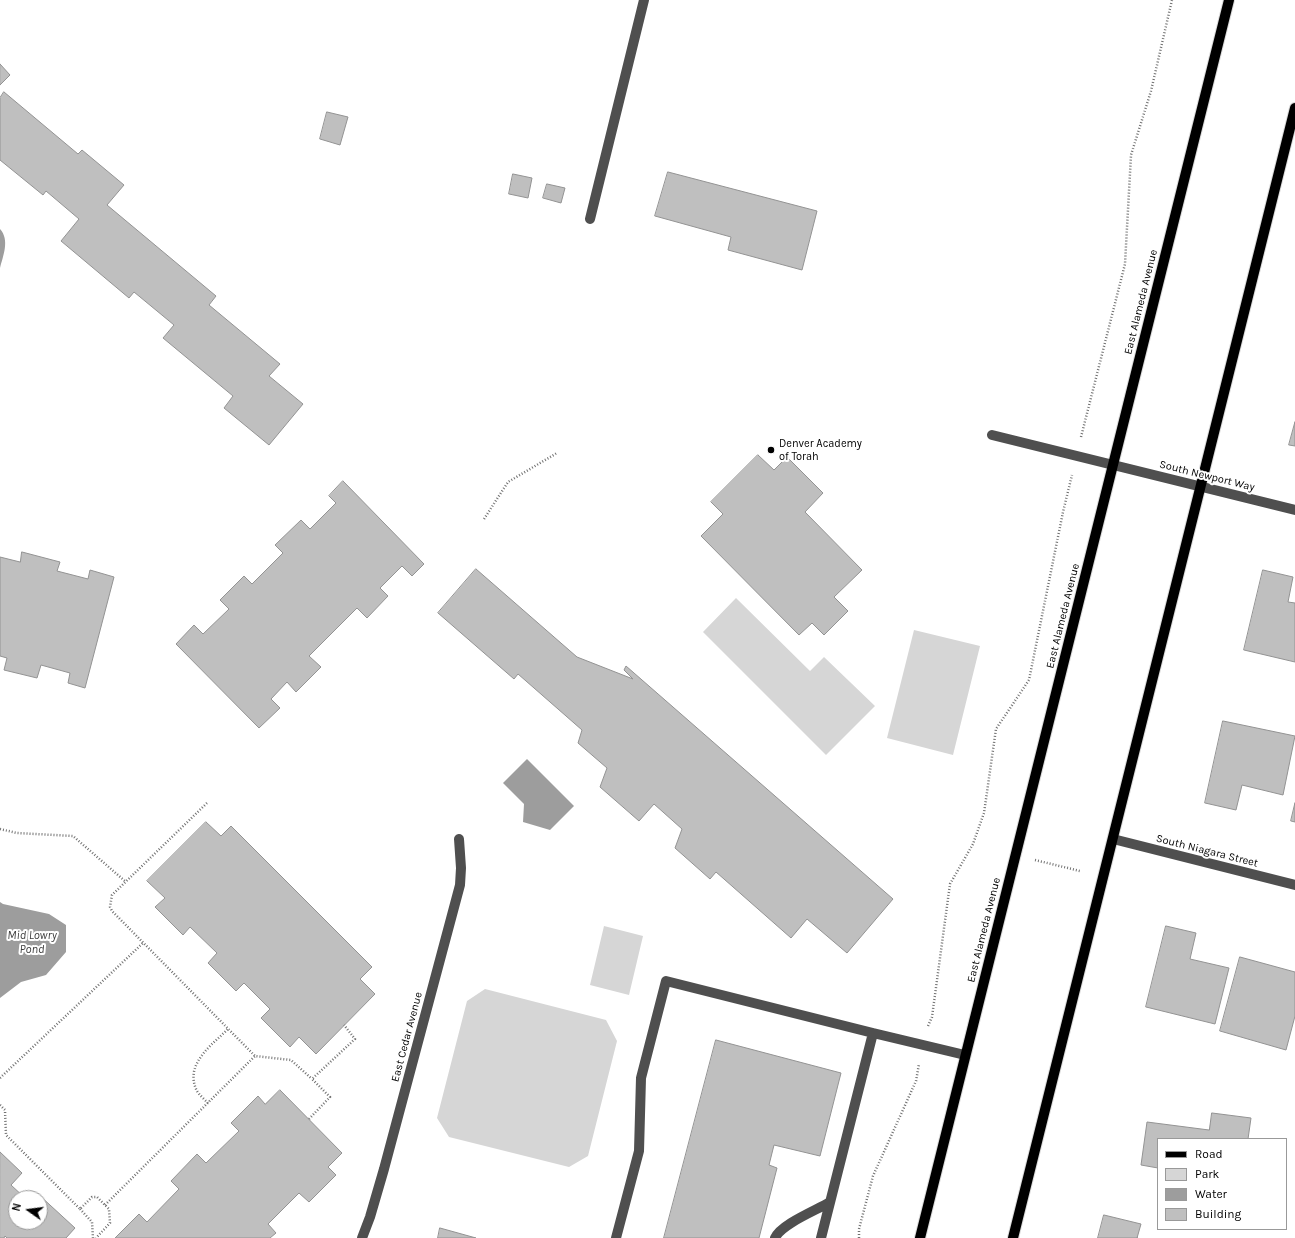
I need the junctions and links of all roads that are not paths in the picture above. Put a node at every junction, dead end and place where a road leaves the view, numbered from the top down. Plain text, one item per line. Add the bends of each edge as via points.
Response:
1 (644, 0) edge
2 (1229, 0) edge
3 (1295, 108) edge
4 (590, 219) dead end
5 (992, 435) dead end
6 (1113, 464) junction
7 (1201, 486) junction
8 (1295, 510) edge
9 (459, 839) dead end
10 (1113, 840) junction
11 (1295, 885) edge
12 (873, 1033) junction
13 (965, 1055) junction
14 (830, 1202) junction
15 (362, 1238) edge
16 (616, 1238) edge
17 (775, 1238) edge
18 (821, 1238) edge
19 (920, 1238) edge
20 (1013, 1238) edge

1 - 4 street
2 - 6 main road, East Alameda Avenue
3 - 7 main road
5 - 6 street, South Newport Way
6 - 7 street, South Newport Way
6 - 13 main road, East Alameda Avenue
7 - 8 street, South Newport Way
7 - 10 main road
9 - 15 street, East Cedar Avenue via 460,885 384,1169
10 - 11 street, South Niagara Street
10 - 20 main road
12 - 13 street
12 - 14 street
12 - 16 street via 666,981 641,1078 638,1150
13 - 19 main road, East Alameda Avenue
14 - 17 street via 790,1223 776,1234
14 - 18 street

